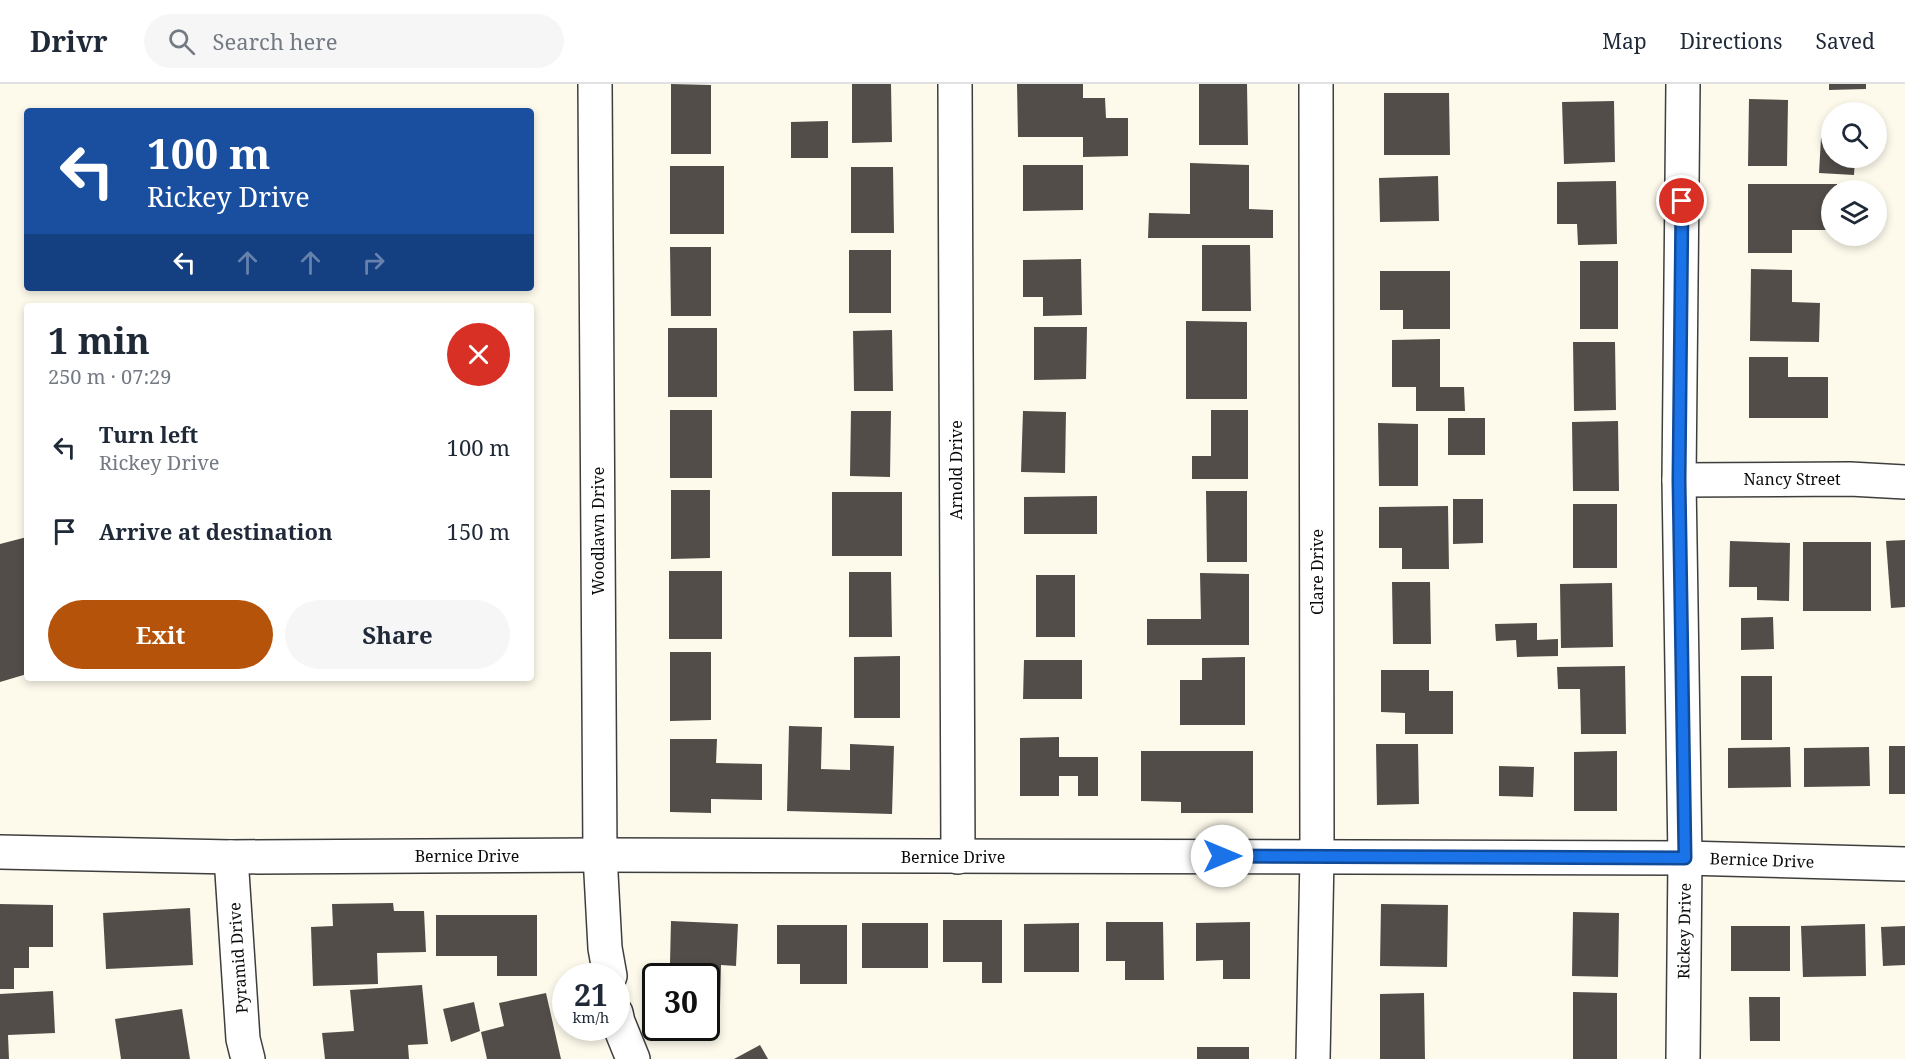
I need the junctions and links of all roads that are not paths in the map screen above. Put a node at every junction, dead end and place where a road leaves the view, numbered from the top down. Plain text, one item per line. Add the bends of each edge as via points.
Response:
1 (595, 84) edge
2 (955, 84) edge
3 (1316, 84) edge
4 (1683, 84) edge
5 (1679, 480) junction
6 (1905, 482) edge
7 (0, 852) edge
8 (600, 855) junction
9 (1317, 856) junction
10 (231, 857) junction
11 (958, 857) junction
12 (1685, 858) junction
13 (1905, 864) edge
14 (608, 963) edge
15 (626, 1041) edge
16 (248, 1059) edge
17 (633, 1059) edge
18 (1313, 1059) edge
19 (1683, 1059) edge

1 - 8 street, Woodlawn Drive
2 - 11 street, Arnold Drive
3 - 9 street, Clare Drive
4 - 5 street, Rickey Drive
5 - 6 street, Nancy Street
5 - 12 street, Rickey Drive
7 - 10 street, Bernice Drive
8 - 10 street, Bernice Drive
8 - 11 street, Bernice Drive
8 - 14 street, Woodlawn Drive
9 - 11 street, Bernice Drive
9 - 12 street, Bernice Drive
9 - 18 street, Clare Drive
10 - 16 street, Pyramid Drive via 243,1039
12 - 13 street, Bernice Drive
12 - 19 street, Rickey Drive
15 - 17 street

